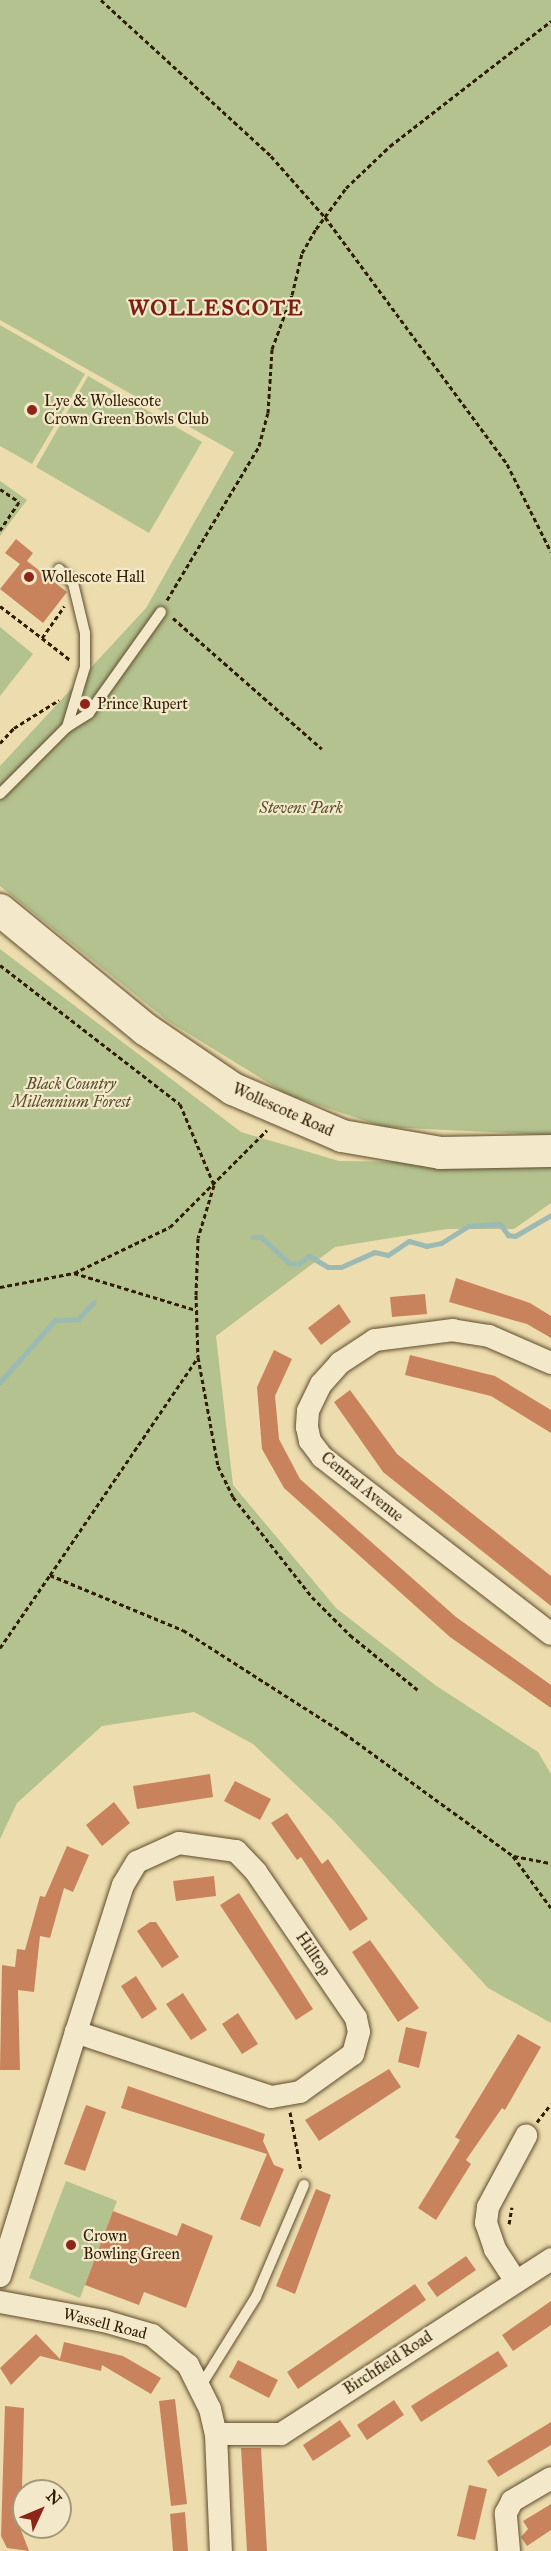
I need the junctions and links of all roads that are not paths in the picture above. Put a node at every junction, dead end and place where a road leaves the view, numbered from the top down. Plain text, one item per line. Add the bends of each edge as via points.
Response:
1 (59, 569) dead end
2 (161, 610) road end
3 (67, 728) junction
4 (0, 794) edge
5 (0, 910) edge
6 (551, 1151) edge
7 (551, 1363) edge
8 (551, 1634) edge
9 (76, 2032) junction
10 (526, 2136) dead end
11 (304, 2185) road end
12 (551, 2259) edge
13 (0, 2276) edge
14 (514, 2280) junction
15 (0, 2302) edge
16 (200, 2388) junction
17 (216, 2434) junction
18 (551, 2478) edge
19 (221, 2551) edge
20 (509, 2551) edge

1 - 3 lane via 75,591 85,633 84,671
2 - 3 lane via 102,698
3 - 4 lane
5 - 6 street, Wollescote Road via 145,1029 232,1089 342,1136 440,1153
7 - 8 street, Central Avenue via 489,1336 453,1330 375,1340 340,1363 321,1384 308,1411 307,1427 310,1441 321,1457
9 - 9 street, Hilltop via 123,1885 137,1862 180,1843 236,1851 256,1872 358,2025 353,2054 300,2091 286,2096 250,2092
9 - 13 street, Hilltop
10 - 14 street via 488,2206 486,2223 495,2249
11 - 16 lane via 256,2297
12 - 14 street, Birchfield Road
14 - 17 street, Birchfield Road via 280,2434
15 - 16 street, Wassell Road via 104,2321 152,2335 188,2365
16 - 17 street, Wassell Road
17 - 19 street, Wassell Road
18 - 20 street via 512,2501 506,2513

